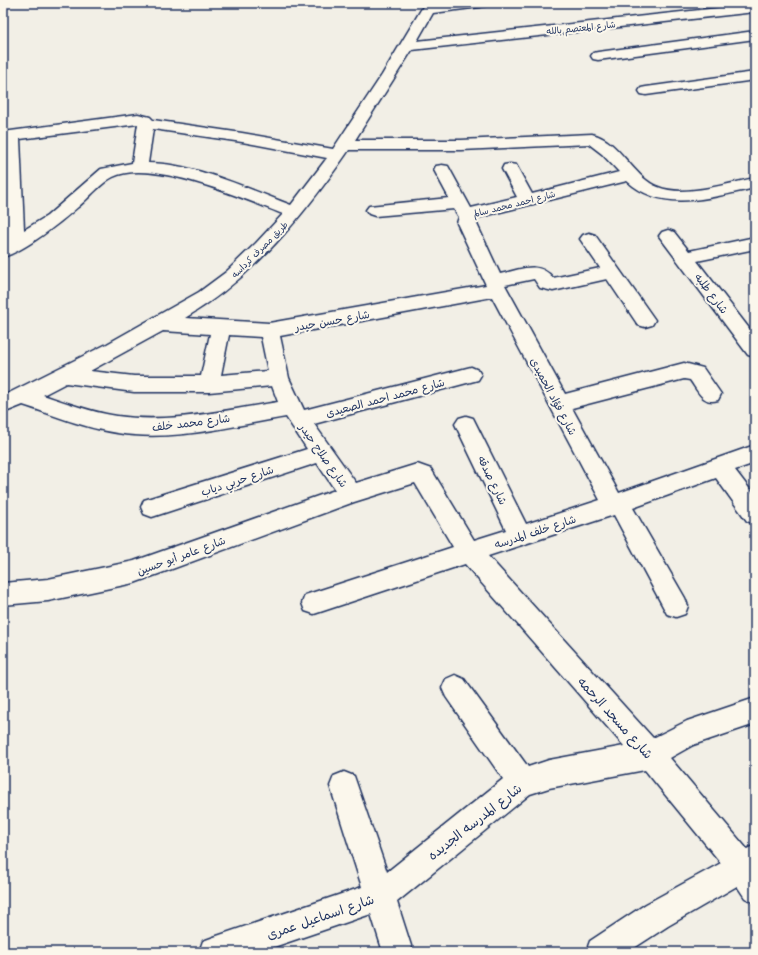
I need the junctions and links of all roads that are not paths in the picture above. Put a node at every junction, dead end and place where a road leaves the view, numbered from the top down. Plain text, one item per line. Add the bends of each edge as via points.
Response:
1 (480, 3) edge
2 (431, 6) edge
3 (755, 8) edge
4 (755, 35) edge
5 (407, 46) junction
6 (598, 56) dead end
7 (755, 76) edge
8 (646, 91) dead end
9 (146, 124) junction
10 (7, 136) edge
11 (340, 150) junction
12 (140, 168) junction
13 (510, 169) dead end
14 (442, 170) dead end
15 (630, 175) junction
16 (755, 183) edge
17 (527, 200) junction
18 (374, 210) dead end
19 (463, 210) junction
20 (294, 212) junction
21 (668, 236) dead end
22 (589, 239) dead end
23 (10, 247) edge
24 (752, 247) edge
25 (685, 258) junction
26 (612, 272) junction
27 (496, 284) junction
28 (645, 320) dead end
29 (160, 324) junction
30 (221, 328) junction
31 (269, 330) junction
32 (755, 350) edge
33 (63, 375) junction
34 (471, 375) dead end
35 (279, 378) junction
36 (208, 384) junction
37 (711, 394) dead end
38 (22, 396) junction
39 (558, 404) junction
40 (3, 406) edge
41 (295, 414) junction
42 (466, 424) dead end
43 (322, 453) junction
44 (755, 454) edge
45 (721, 468) junction
46 (354, 492) junction
47 (616, 504) junction
48 (152, 507) dead end
49 (755, 514) edge
50 (520, 536) junction
51 (469, 552) junction
52 (3, 594) edge
53 (314, 603) dead end
54 (676, 606) dead end
55 (455, 688) dead end
56 (755, 711) edge
57 (650, 755) junction
58 (522, 782) junction
59 (344, 786) dead end
60 (751, 871) edge
61 (380, 896) junction
62 (214, 952) edge
63 (398, 952) edge
64 (601, 952) edge

1 - 2 street
2 - 5 street, طريق مصرف كرداسه
3 - 5 street, شارع المعتصم بالله
4 - 6 street
5 - 11 street, طريق مصرف كرداسه
7 - 8 street
9 - 10 street via 145,120 138,119
9 - 11 street
9 - 12 street
10 - 23 street
11 - 15 street via 592,139 608,149
11 - 20 street, طريق مصرف كرداسه
12 - 20 street via 189,174
12 - 23 street via 107,173 53,220
13 - 17 street
14 - 19 street
15 - 16 street via 651,191 680,195
15 - 17 street, شارع احمد محمد سالم
17 - 19 street, شارع احمد محمد سالم via 474,212
18 - 19 street
19 - 27 street, شارع احمد محمد سالم via 466,223
20 - 29 street, طريق مصرف كرداسه via 280,230 231,277
21 - 25 street, شارع طلبه
22 - 26 street
24 - 25 street
25 - 32 street, شارع طلبه
26 - 27 street, شارع حسن حيدر via 553,285 535,273
26 - 28 street
27 - 31 street, شارع حسن حيدر via 492,290
27 - 39 street, شارع فؤاد الحميدى
29 - 30 street, شارع حسن حيدر
29 - 33 street, طريق مصرف كرداسه
30 - 31 street, شارع حسن حيدر
30 - 36 street
31 - 35 street, شارع صلاح حيدر
33 - 36 street via 134,384
33 - 38 street, طريق مصرف كرداسه
34 - 41 street, شارع محمد احمد الصعيدى
35 - 36 street
35 - 41 street, شارع صلاح حيدر
37 - 39 street via 696,374 684,371
38 - 40 street, طريق مصرف كرداسه
38 - 41 street, شارع محمد خلف via 103,421 129,426 157,427
39 - 47 street, شارع فؤاد الحميدى
41 - 43 street, شارع صلاح حيدر
42 - 50 street, شارع صدقه
43 - 46 street, شارع صلاح حيدر via 347,489
43 - 48 street, شارع حربي دياب
44 - 45 street, شارع خلف المدرسه
45 - 47 street, شارع خلف المدرسه
45 - 49 street
46 - 51 street, شارع صلاح حيدر via 361,492 417,473 423,476
46 - 52 street, شارع عامر أبو حسين via 134,572 48,590
47 - 50 street, شارع خلف المدرسه
47 - 54 street, شارع فؤاد الحميدى
50 - 51 street, شارع خلف المدرسه
51 - 53 street, شارع خلف المدرسه
51 - 57 street, شارع مسجد الرحمه
55 - 58 street
56 - 57 street via 687,734
57 - 58 street, شارع المدرسه الجديده via 549,774
57 - 60 street, شارع مسجد الرحمه
58 - 61 street, شارع المدرسه الجديده
59 - 61 street
60 - 64 street via 657,915
61 - 62 street, شارع اسماعيل عمرى
61 - 63 street

